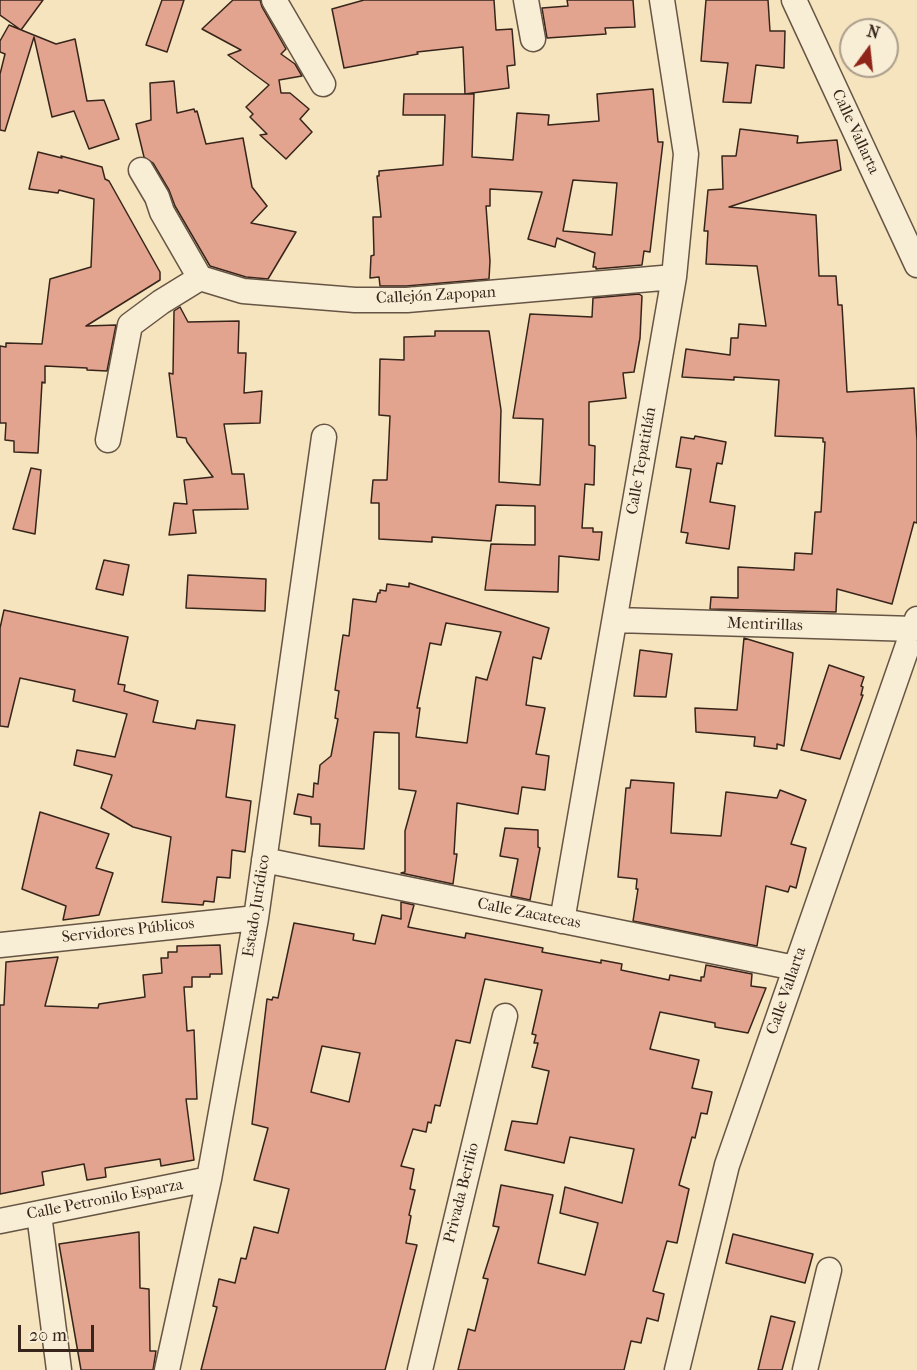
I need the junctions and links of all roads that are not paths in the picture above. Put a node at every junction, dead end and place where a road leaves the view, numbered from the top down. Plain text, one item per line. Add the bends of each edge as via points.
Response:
1 (273, 0) edge
2 (526, 0) edge
3 (662, 0) edge
4 (794, 0) edge
5 (533, 39) dead end
6 (323, 84) dead end
7 (141, 170) dead end
8 (917, 265) edge
9 (674, 277) junction
10 (200, 278) junction
11 (324, 437) dead end
12 (108, 440) dead end
13 (616, 620) junction
14 (916, 624) edge
15 (264, 860) junction
16 (256, 918) junction
17 (562, 921) junction
18 (0, 945) edge
19 (795, 968) junction
20 (505, 1016) dead end
21 (209, 1179) junction
22 (39, 1214) junction
23 (0, 1221) edge
24 (830, 1270) dead end
25 (59, 1370) edge
26 (167, 1370) edge
27 (420, 1370) edge
28 (677, 1370) edge
29 (805, 1370) edge

1 - 6 street
2 - 5 street
3 - 9 street, Calle Tepatitlán via 686,154
4 - 8 street, Calle Vallarta
7 - 10 street
9 - 10 street, Callejón Zapopan via 407,300 243,291
9 - 13 street, Calle Tepatitlán
10 - 12 street via 130,325
11 - 15 street, Estado Jurídico
13 - 14 street, Mentirillas
13 - 17 street, Calle Tepatitlán
14 - 19 street, Calle Vallarta
15 - 16 street, Estado Jurídico
15 - 17 street, Calle Zacatecas
16 - 18 street, Servidores Públicos
16 - 21 street, Estado Jurídico
17 - 19 street, Calle Zacatecas
19 - 28 street, Calle Vallarta via 727,1165
20 - 27 street, Privada Berilio
21 - 22 street, Calle Petronilo Esparza
21 - 26 street, Estado Jurídico
22 - 23 street, Calle Petronilo Esparza
22 - 25 street
24 - 29 street

